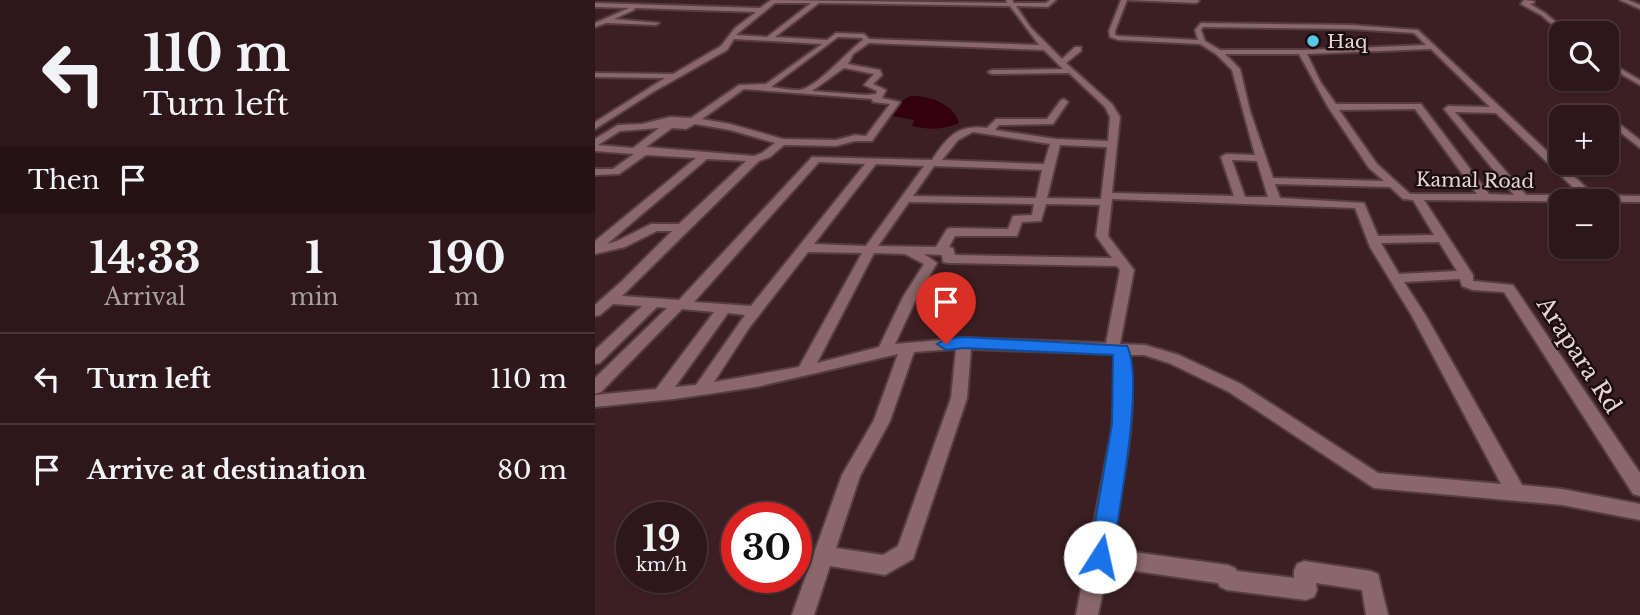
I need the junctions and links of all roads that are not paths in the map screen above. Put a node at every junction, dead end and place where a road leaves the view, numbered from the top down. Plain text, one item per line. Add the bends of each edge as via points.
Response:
1 (653, 0) edge
2 (1053, 0) edge
3 (1124, 0) edge
4 (1130, 0) edge
5 (1527, 0) edge
6 (1623, 0) edge
7 (774, 1) edge
8 (818, 1) edge
9 (1196, 1) edge
10 (860, 2) edge
11 (1010, 2) edge
12 (595, 5) edge
13 (639, 6) junction
14 (1640, 7) edge
15 (759, 10) junction
16 (1551, 21) edge
17 (598, 22) edge
18 (656, 23) dead end
19 (730, 37) junction
20 (768, 39) junction
21 (867, 41) junction
22 (829, 42) junction
23 (1202, 42) junction
24 (1430, 47) junction
25 (1048, 48) junction
26 (1078, 49) dead end
27 (1219, 52) junction
28 (1302, 52) junction
29 (1063, 62) junction
30 (843, 65) junction
31 (1072, 71) junction
32 (1619, 71) edge
33 (992, 72) dead end
34 (595, 75) edge
35 (675, 76) junction
36 (1640, 85) edge
37 (742, 87) junction
38 (1640, 92) edge
39 (803, 93) junction
40 (876, 96) junction
41 (1064, 102) dead end
42 (1332, 107) junction
43 (1500, 110) junction
44 (692, 121) junction
45 (670, 125) junction
46 (595, 126) edge
47 (1619, 126) edge
48 (640, 128) junction
49 (989, 132) junction
50 (782, 142) junction
51 (1056, 142) junction
52 (595, 143) edge
53 (836, 143) junction
54 (1113, 144) junction
55 (1640, 145) edge
56 (595, 148) edge
57 (641, 150) junction
58 (707, 154) junction
59 (1261, 158) junction
60 (755, 159) junction
61 (816, 159) junction
62 (873, 161) junction
63 (933, 163) junction
64 (1048, 167) junction
65 (595, 172) edge
66 (1269, 181) junction
67 (1390, 184) junction
68 (1581, 189) edge
69 (1416, 197) junction
70 (1485, 197) junction
71 (1523, 198) junction
72 (1549, 198) edge
73 (906, 199) junction
74 (1107, 199) junction
75 (1619, 199) edge
76 (1640, 199) edge
77 (1042, 200) junction
78 (1241, 200) junction
79 (1275, 201) junction
80 (682, 228) junction
81 (1443, 238) junction
82 (1373, 240) junction
83 (803, 248) junction
84 (595, 249) edge
85 (870, 249) junction
86 (905, 250) junction
87 (941, 250) junction
88 (1121, 262) junction
89 (1467, 275) junction
90 (1395, 278) junction
91 (610, 299) junction
92 (653, 303) junction
93 (680, 305) junction
94 (724, 308) junction
95 (755, 311) junction
96 (595, 312) edge
97 (964, 343) junction
98 (908, 348) junction
99 (1116, 349) junction
100 (884, 352) junction
101 (595, 359) edge
102 (805, 371) junction
103 (702, 388) junction
104 (663, 392) junction
105 (597, 400) edge
106 (1640, 488) edge
107 (1516, 493) junction
108 (1640, 512) edge
109 (823, 556) junction
110 (1100, 557) junction
111 (803, 615) edge
112 (1087, 615) edge
113 (1377, 615) edge

1 - 13 street
2 - 11 street via 1048,5
3 - 23 street via 1112,36
4 - 9 street
5 - 16 street via 1532,2 1523,3
6 - 14 street
7 - 8 street
7 - 15 street
8 - 10 street
8 - 20 street
10 - 11 street
11 - 25 street
12 - 13 street
13 - 15 street
13 - 17 street
15 - 19 street
17 - 18 street
19 - 20 street
19 - 35 street via 724,48
20 - 22 street
21 - 22 street via 864,36 836,35
21 - 25 street
21 - 30 street via 850,53
22 - 37 street via 768,86
23 - 24 street via 1201,25 1351,27 1416,31
23 - 27 street
24 - 28 street
24 - 43 street
25 - 29 street
26 - 29 street
27 - 28 street
27 - 59 street via 1235,69
28 - 42 street, Kamal Road
29 - 31 street
30 - 39 street
30 - 40 street via 877,72 868,85 882,90
31 - 33 street
31 - 54 street via 1109,106 1115,117
32 - 36 street
34 - 35 street
35 - 46 street
36 - 38 street via 1633,86
37 - 39 street
37 - 44 street
39 - 40 street
40 - 53 street via 876,100 896,102 869,138
41 - 49 street via 1050,122 996,122
42 - 67 street, Kamal Road
42 - 70 street via 1417,106
43 - 68 street
43 - 71 street via 1448,109
44 - 45 street
44 - 48 street via 651,121
44 - 50 street
45 - 48 street
45 - 57 street
47 - 55 street
48 - 52 street via 618,128
49 - 51 street
49 - 63 street via 961,132
50 - 53 street
50 - 60 street
51 - 54 street
51 - 64 street
53 - 61 street
54 - 74 street
56 - 57 street
57 - 58 street
57 - 65 street via 615,172
58 - 60 street
58 - 84 street
59 - 66 street
59 - 78 street via 1226,157
60 - 80 street
61 - 62 street
61 - 93 street
62 - 63 street
62 - 83 street
63 - 64 street
63 - 73 street
64 - 77 street
66 - 67 street
66 - 79 street
67 - 69 street, Kamal Road via 1407,197
69 - 70 street, Kamal Road
69 - 81 street
70 - 71 street, Kamal Road
71 - 72 street, Kamal Road
73 - 77 street
73 - 85 street
74 - 77 street
74 - 78 street
74 - 88 street via 1102,236
75 - 76 street, Kamal Road
77 - 87 street via 1037,219 1017,218 1013,233 951,232
78 - 79 street
79 - 82 street via 1360,205
80 - 84 street via 655,226 621,244
80 - 91 street
81 - 82 street
81 - 89 street
82 - 90 street
83 - 85 street
83 - 95 street
85 - 86 street
85 - 102 street
86 - 87 street
86 - 100 street via 931,263
87 - 88 street via 949,251 949,259
88 - 99 street via 1127,271
89 - 90 street
89 - 106 street, Arapara Rd via 1467,283 1473,286 1508,288
90 - 107 street
91 - 92 street
91 - 96 street
92 - 93 street
92 - 101 street
93 - 94 street
93 - 105 street
94 - 95 street
94 - 104 street
95 - 103 street
97 - 98 street
97 - 99 street
97 - 109 street via 959,398 906,552 885,565
98 - 100 street
98 - 109 street via 882,421 852,475
99 - 107 street via 1146,350 1174,359 1235,388 1374,480
99 - 110 street via 1124,365 1122,424
100 - 102 street
102 - 103 street
103 - 104 street
104 - 105 street
107 - 108 street
109 - 111 street
110 - 112 street
110 - 113 street via 1228,575 1227,580 1283,588 1306,590 1304,571 1371,581

